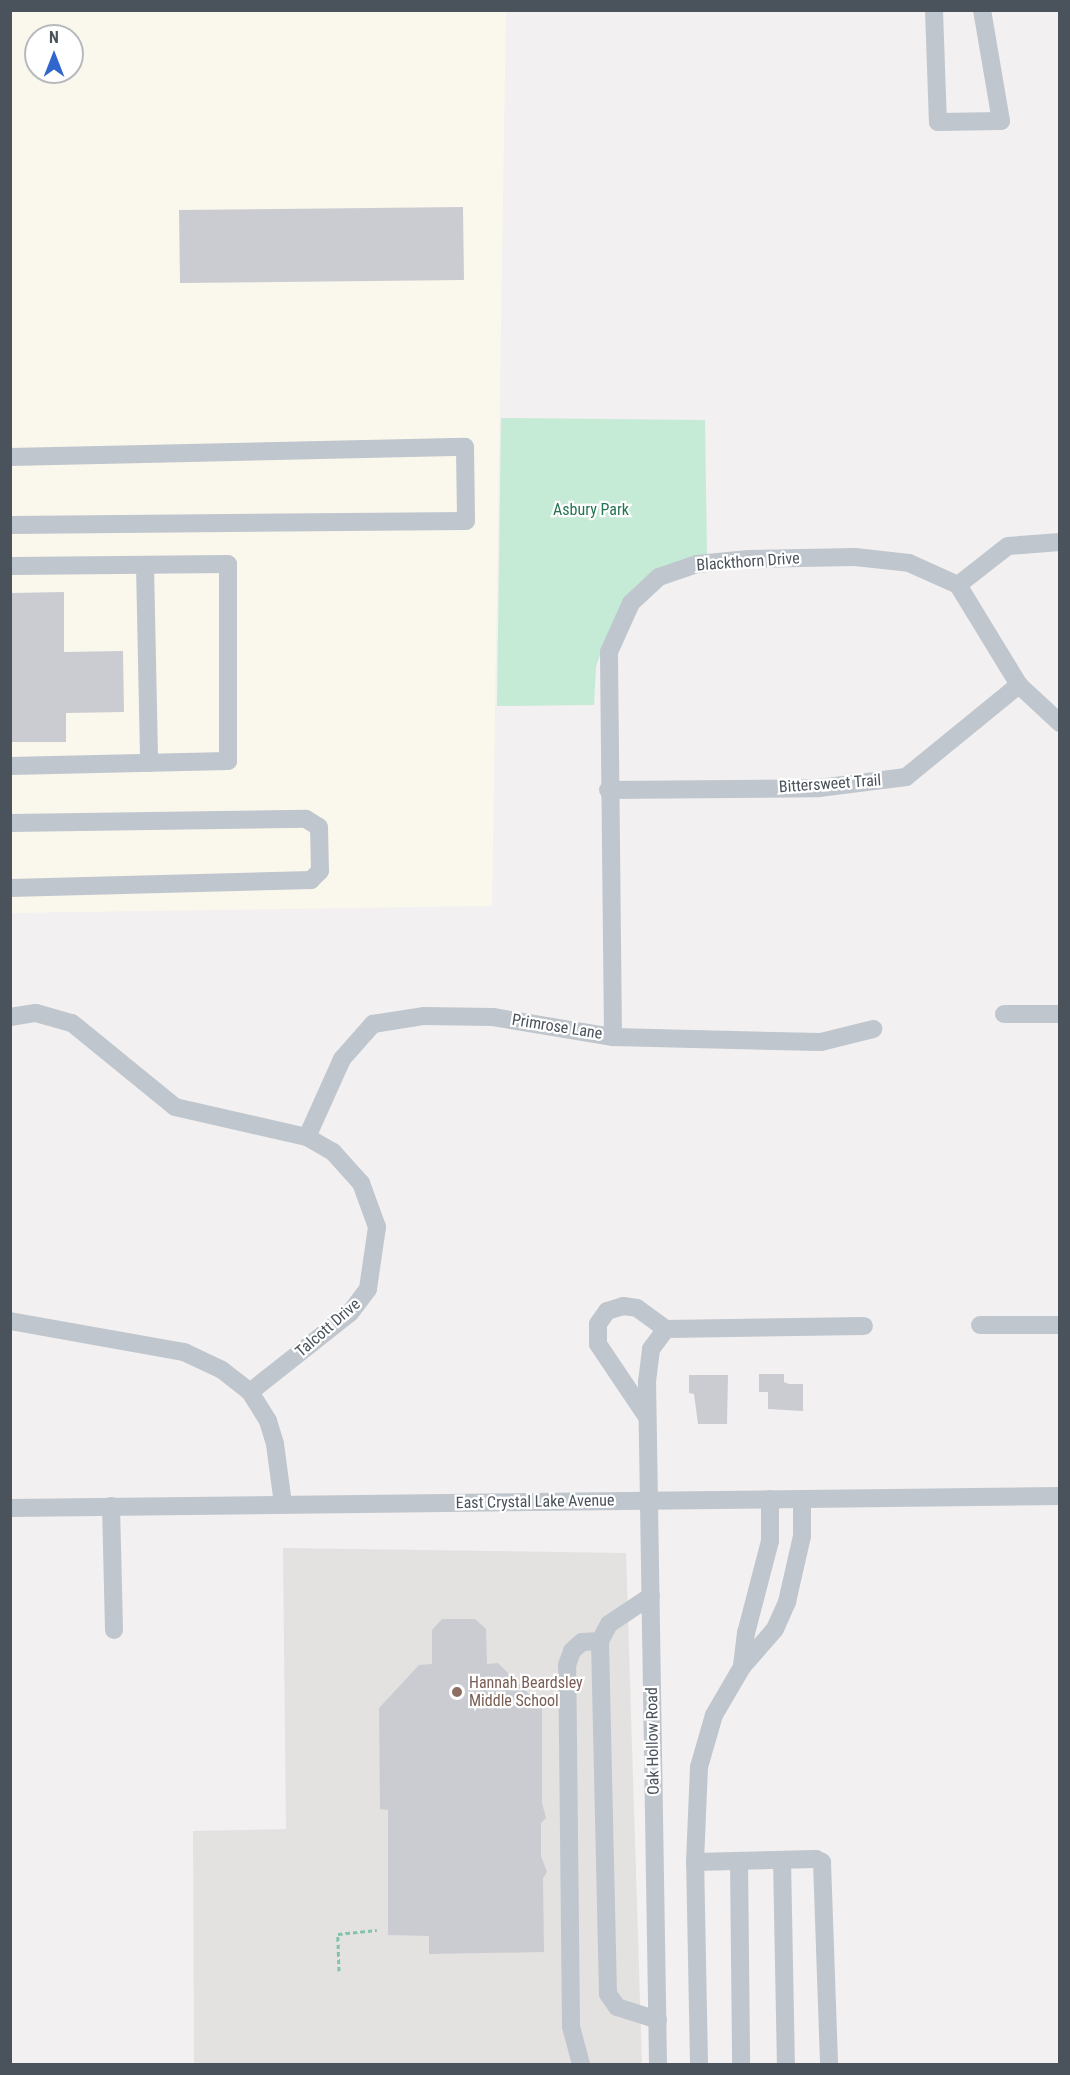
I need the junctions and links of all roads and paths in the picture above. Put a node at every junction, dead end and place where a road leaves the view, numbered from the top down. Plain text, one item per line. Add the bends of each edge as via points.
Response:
1 (934, 10) edge
2 (982, 10) edge
3 (10, 457) edge
4 (10, 525) edge
5 (1059, 543) edge
6 (145, 565) junction
7 (10, 566) edge
8 (958, 585) junction
9 (1019, 685) junction
10 (1059, 723) edge
11 (149, 763) junction
12 (10, 766) edge
13 (608, 790) junction
14 (10, 823) edge
15 (10, 888) edge
16 (1004, 1014) dead end
17 (1059, 1014) edge
18 (10, 1017) edge
19 (873, 1029) dead end
20 (613, 1037) junction
21 (307, 1137) junction
22 (10, 1321) edge
23 (980, 1325) dead end
24 (1059, 1325) edge
25 (864, 1326) dead end
26 (666, 1329) junction
27 (250, 1392) junction
28 (648, 1417) junction
29 (1059, 1496) edge
30 (770, 1499) junction
31 (802, 1499) junction
32 (650, 1500) junction
33 (283, 1504) junction
34 (111, 1506) junction
35 (10, 1508) edge
36 (651, 1596) junction
37 (114, 1630) dead end
38 (600, 1641) junction
39 (742, 1667) junction
40 (782, 1860) junction
41 (738, 1861) junction
42 (695, 1862) junction
43 (377, 1930) dead end
44 (339, 1971) dead end
45 (657, 2020) junction
46 (581, 2064) edge
47 (658, 2064) edge
48 (699, 2064) edge
49 (741, 2064) edge
50 (786, 2064) edge
51 (829, 2064) edge

1 - 2 street via 938,122 1001,121
3 - 4 street via 465,447 466,521
5 - 8 street via 1008,546
6 - 7 street
6 - 11 street
6 - 11 street via 228,564 228,761
8 - 9 street
8 - 13 street, Blackthorn Drive via 909,563 855,558 749,559 697,564 659,577 631,603 609,652
9 - 10 street
9 - 13 street, Bittersweet Trail via 906,777 819,788
11 - 12 street
13 - 20 street, Blackthorn Drive
14 - 15 street via 306,819 319,827 320,871 311,880
16 - 17 street
18 - 21 street, Talcott Drive via 52,1016 82,1029 175,1107
19 - 20 street, Primrose Lane via 821,1042
20 - 21 street, Primrose Lane via 493,1017 424,1016 373,1024 342,1059
21 - 27 street, Talcott Drive via 333,1152 370,1199 377,1227 372,1278 350,1313
22 - 27 street via 184,1352 222,1370
23 - 24 street
25 - 26 street
26 - 28 street, Oak Hollow Road via 651,1349
26 - 28 street via 637,1308 622,1306 607,1311 598,1324 598,1344
27 - 33 street via 268,1421 275,1444
28 - 32 street, Oak Hollow Road
29 - 31 street, East Crystal Lake Avenue
30 - 31 street, East Crystal Lake Avenue
30 - 32 street, East Crystal Lake Avenue
30 - 39 street via 770,1540 746,1633
31 - 39 street via 802,1536 788,1602 775,1629
32 - 33 street, East Crystal Lake Avenue
32 - 36 street, Oak Hollow Road
33 - 34 street, East Crystal Lake Avenue
34 - 35 street, East Crystal Lake Avenue
34 - 37 street
36 - 38 street via 609,1624
36 - 45 street, Oak Hollow Road
38 - 45 street via 608,1994 617,2007
38 - 46 street via 582,1642 567,1665 571,2026
39 - 42 street via 714,1715 699,1767
40 - 41 street
40 - 50 street
40 - 51 street via 822,1862
41 - 42 street
41 - 49 street
42 - 48 street
43 - 44 path via 338,1934
45 - 47 street, Oak Hollow Road

